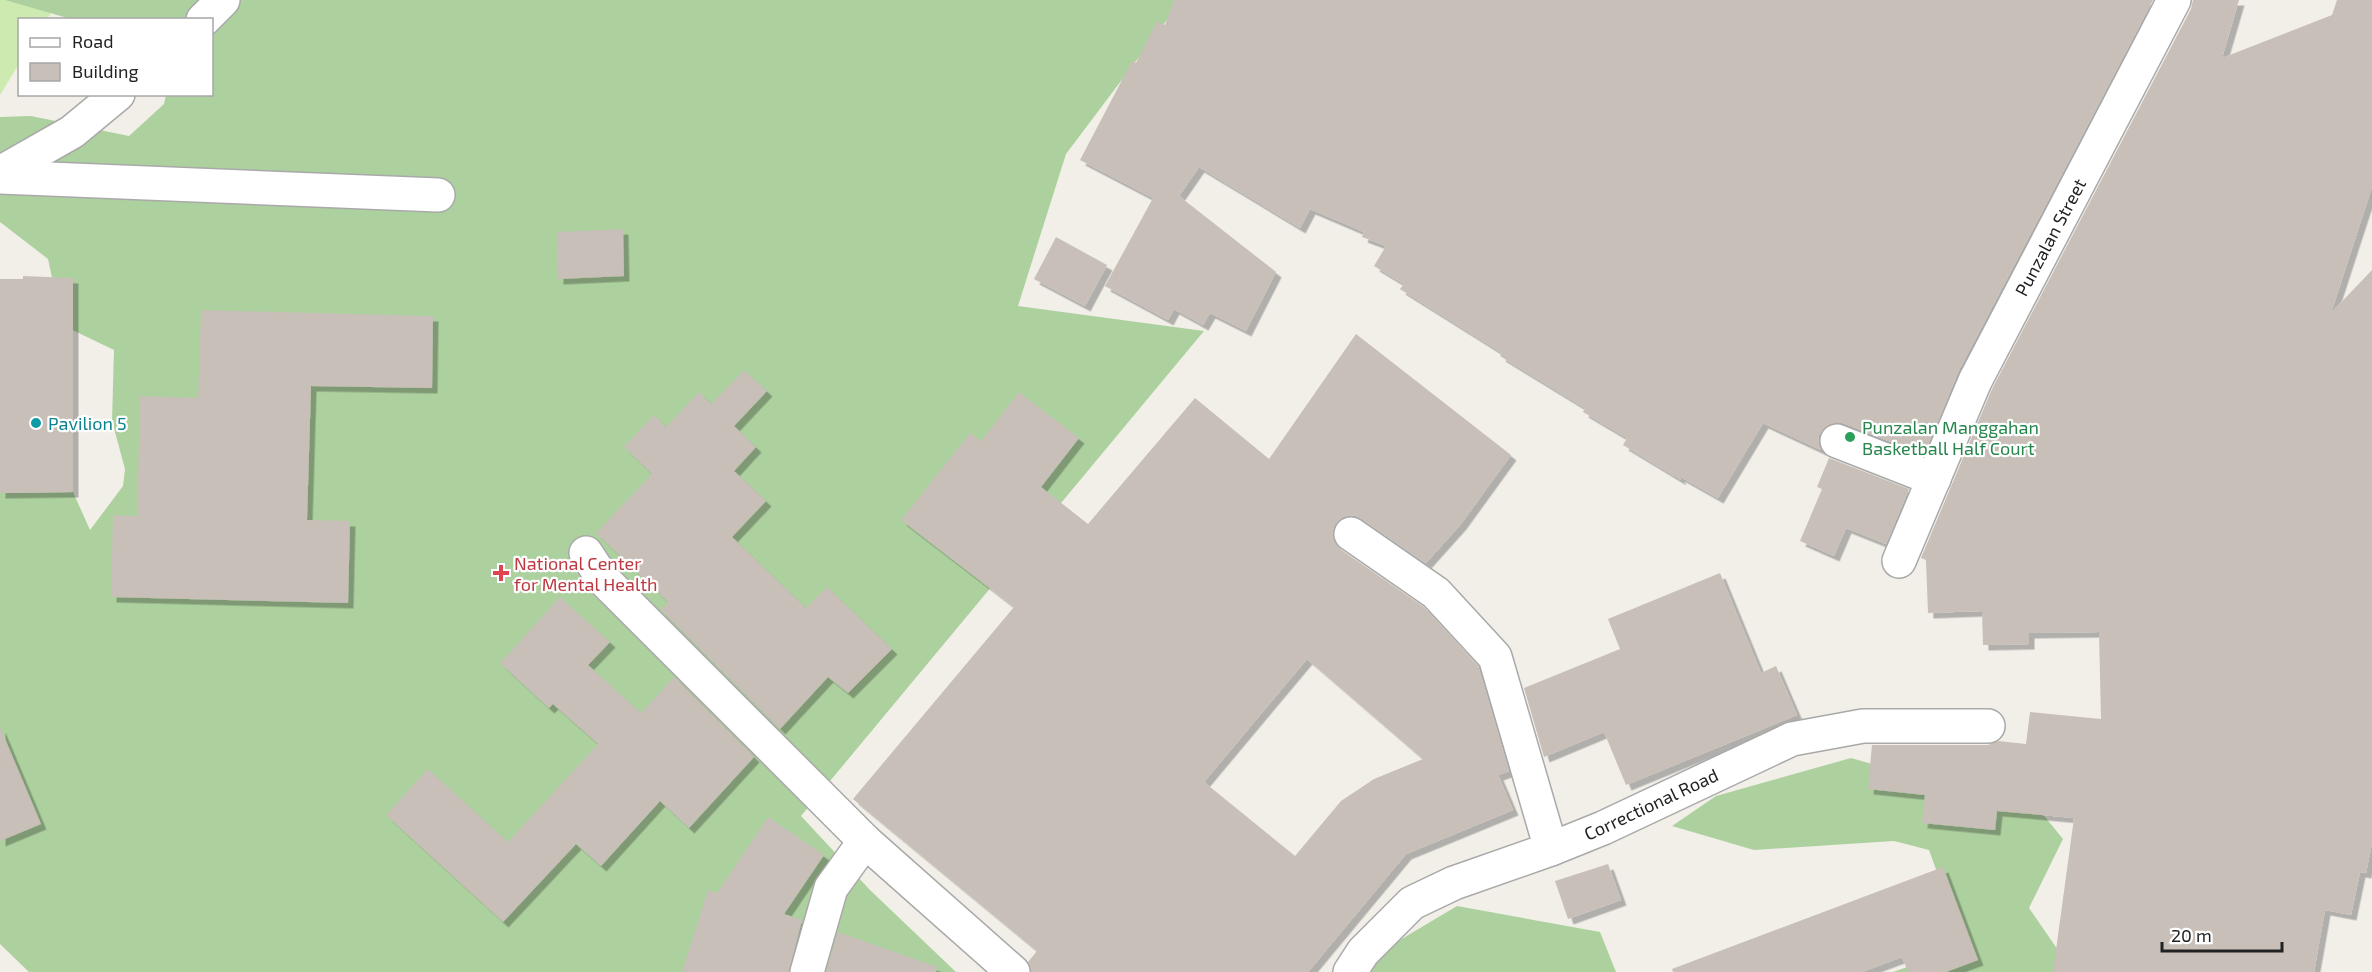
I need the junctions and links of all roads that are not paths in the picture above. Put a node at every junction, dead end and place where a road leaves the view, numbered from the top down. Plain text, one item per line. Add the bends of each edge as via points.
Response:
1 (223, 0) edge
2 (2174, 0) edge
3 (205, 18) edge
4 (116, 96) edge
5 (0, 175) edge
6 (438, 195) dead end
7 (1837, 441) dead end
8 (1934, 478) junction
9 (1351, 534) dead end
10 (586, 553) dead end
11 (1899, 561) dead end
12 (1988, 726) dead end
13 (865, 841) junction
14 (1551, 849) junction
15 (807, 972) edge
16 (1013, 972) edge
17 (1350, 972) edge

1 - 3 street
2 - 8 street, Punzalan Street via 1975,381
4 - 5 street via 72,132
5 - 6 street
7 - 8 street
8 - 11 street, Punzalan Street
9 - 14 street via 1436,593 1495,657
10 - 13 street via 603,579
12 - 14 street, Correctional Road via 1863,726 1792,739
13 - 15 street via 831,888
13 - 16 street
14 - 17 street, Correctional Road via 1454,883 1412,903 1363,952

